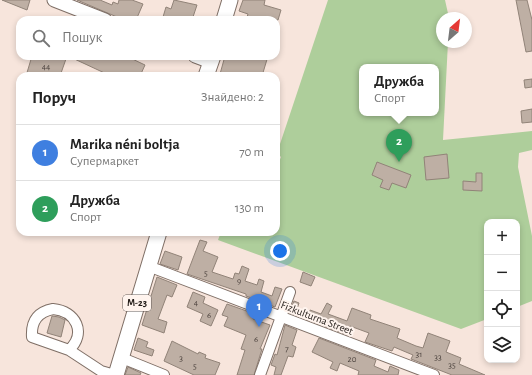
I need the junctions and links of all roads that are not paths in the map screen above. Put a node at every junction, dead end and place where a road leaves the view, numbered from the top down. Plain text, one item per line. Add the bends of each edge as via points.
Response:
1 (54, 0) edge
2 (230, 0) edge
3 (95, 16) edge
4 (225, 16) edge
5 (158, 236) edge
6 (148, 266) junction
7 (290, 292) dead end
8 (280, 318) junction
9 (70, 350) junction
10 (122, 358) junction
11 (116, 375) edge
12 (164, 375) edge
13 (260, 375) edge
14 (434, 375) edge

1 - 3 main road
2 - 4 highway
5 - 6 highway, М-23
6 - 8 street, Fizkulturna Street
6 - 10 highway, М-23
7 - 8 street
8 - 13 street
8 - 14 street, Fizkulturna Street
9 - 9 street via 78,338 74,318 61,309 46,310 39,315 34,321 32,337
9 - 11 street via 101,370
10 - 11 highway, М-23
10 - 12 street

